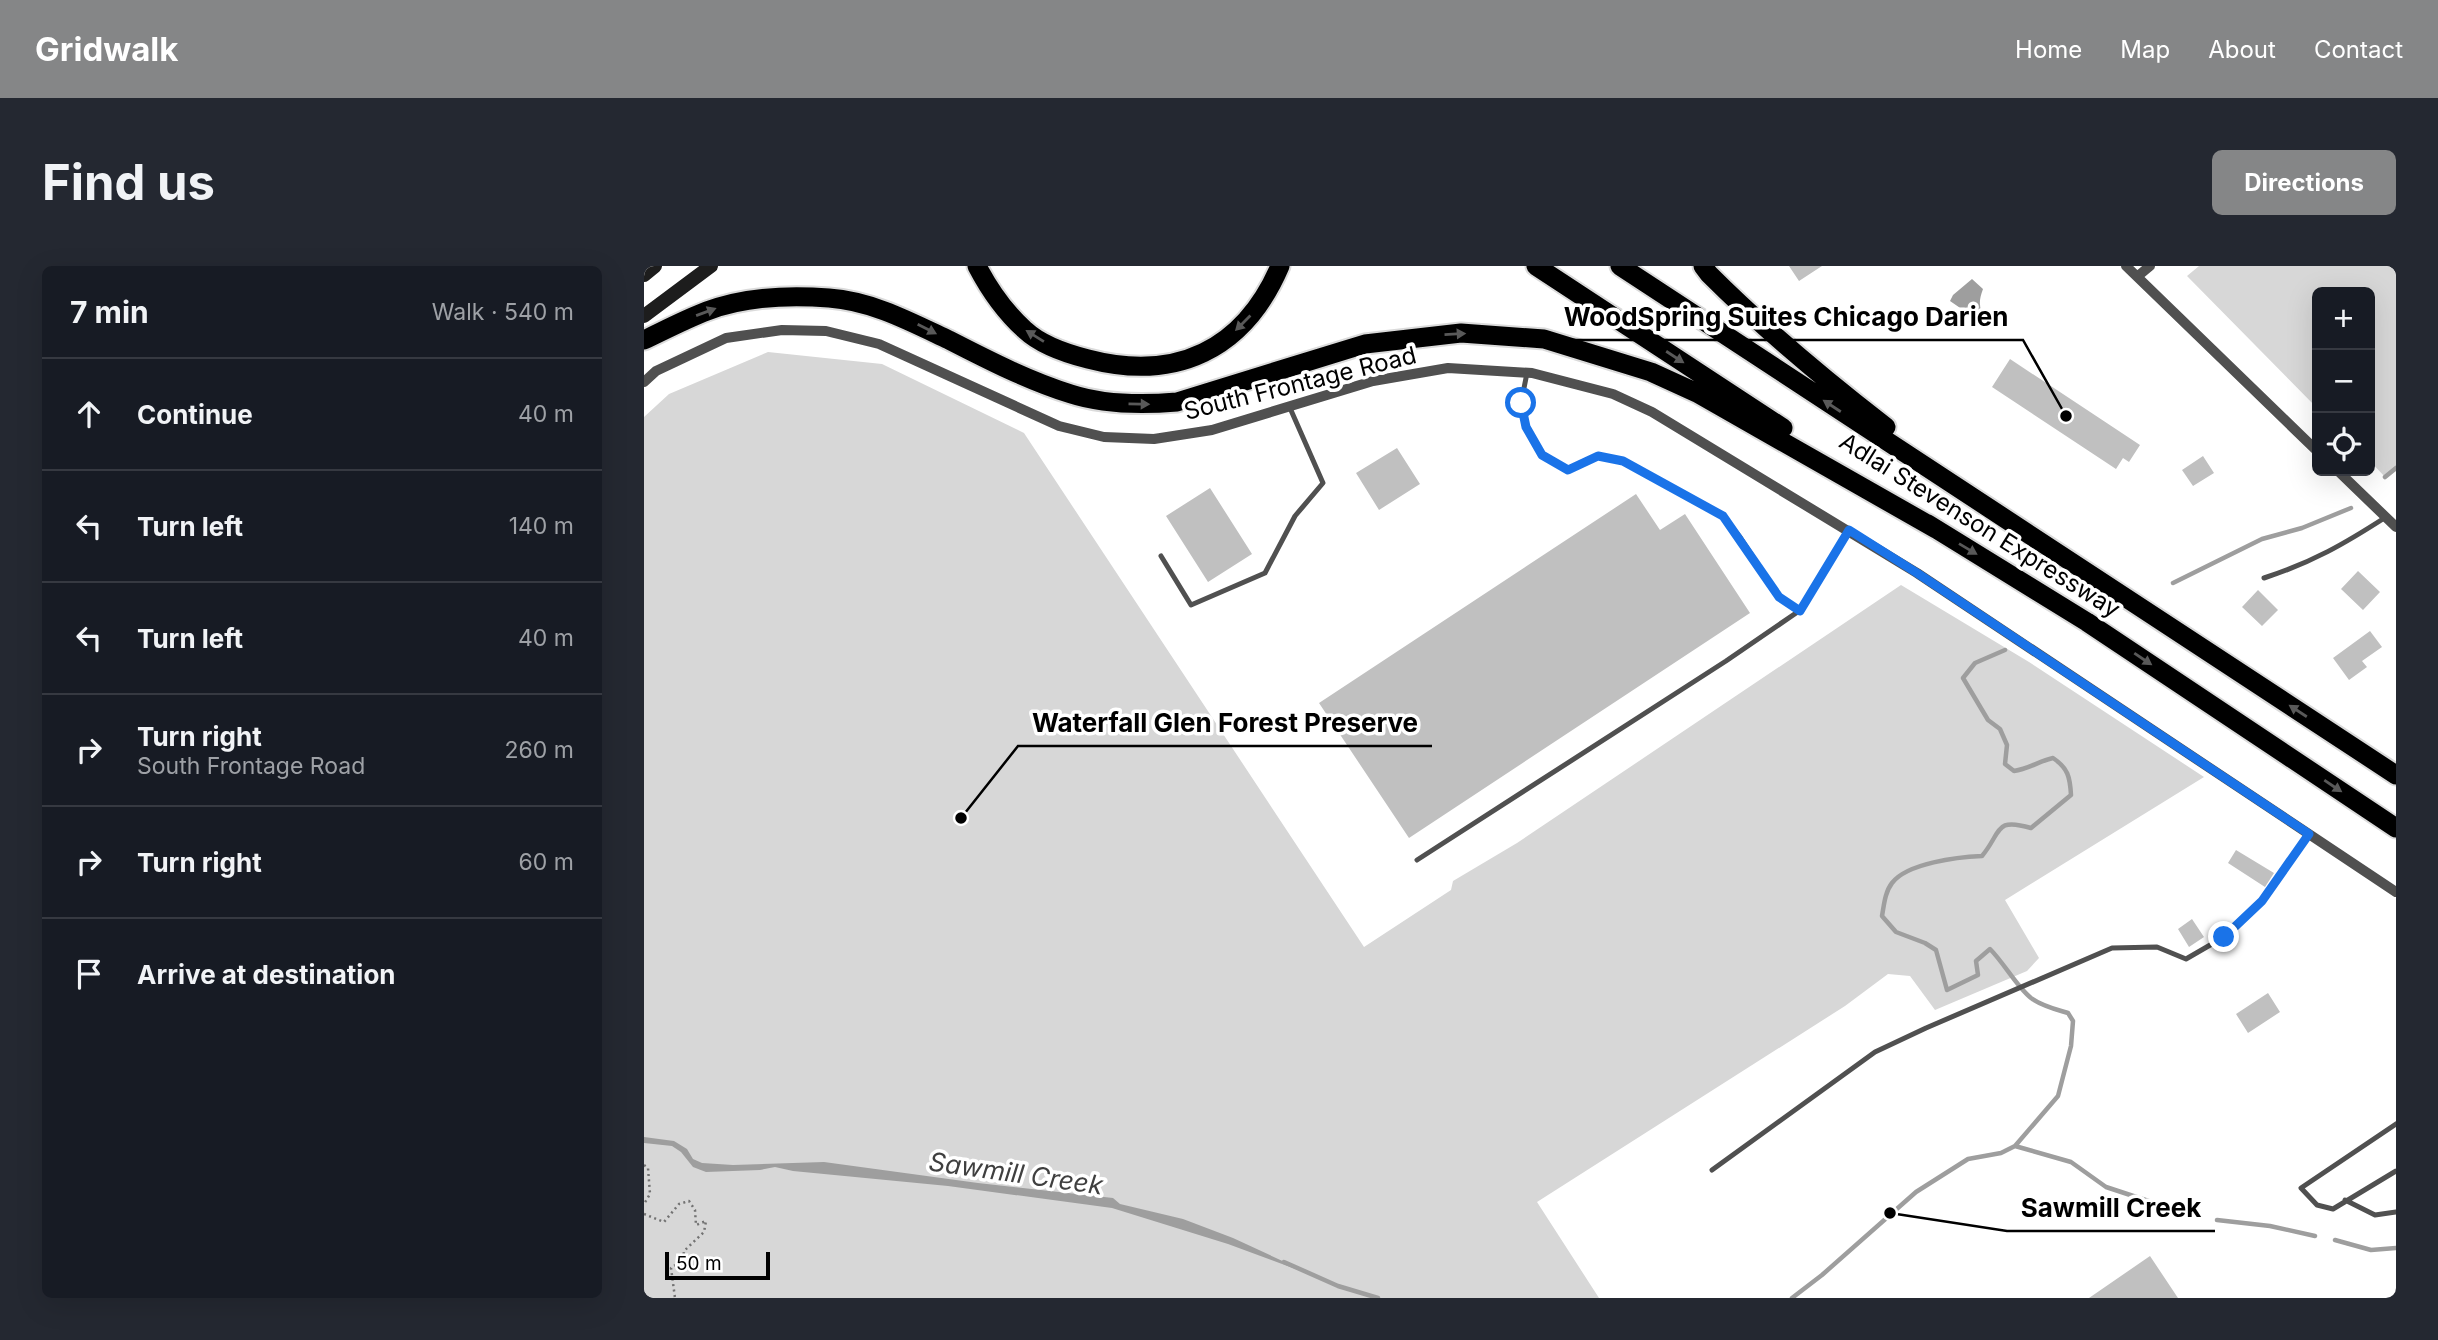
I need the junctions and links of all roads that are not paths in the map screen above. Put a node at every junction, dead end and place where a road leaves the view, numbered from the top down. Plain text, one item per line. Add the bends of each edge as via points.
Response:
1 (655, 266) edge
2 (710, 266) edge
3 (977, 266) edge
4 (1280, 266) edge
5 (1536, 266) edge
6 (1620, 266) edge
7 (1703, 266) edge
8 (2126, 266) edge
9 (2150, 266) edge
10 (644, 275) edge
11 (2138, 276) junction
12 (644, 316) edge
13 (644, 340) edge
14 (1527, 373) junction
15 (644, 382) edge
16 (1290, 408) junction
17 (2312, 446) edge
18 (2343, 476) edge
19 (2386, 517) junction
20 (2012, 524) junction
21 (2396, 527) edge
22 (1936, 529) junction
23 (1849, 530) junction
24 (1161, 556) dead end
25 (2264, 578) dead end
26 (1800, 611) junction
27 (2396, 775) edge
28 (2396, 828) edge
29 (2309, 834) junction
30 (1417, 860) dead end
31 (2396, 892) edge
32 (2396, 1124) edge
33 (1712, 1170) dead end
34 (2396, 1171) edge
35 (2346, 1200) junction
36 (2396, 1212) edge

1 - 10 main road
2 - 12 main road
4 -> 3 highway via 1249,319 1223,342 1191,359 1133,368 1073,355 1027,332
5 -> 22 highway, Adlai Stevenson Expressway
20 -> 6 highway, Adlai Stevenson Expressway
7 - 20 highway via 1759,324 1824,380
8 - 11 street
9 - 11 street
11 - 17 street
13 -> 22 highway via 709,310 738,303 830,298 906,319 1072,394 1149,404 1177,402 1365,344 1461,333 1544,339 1651,372 1697,393
14 - 16 street, South Frontage Road via 1448,368 1373,381
14 - 23 street, South Frontage Road via 1613,394 1652,412
14 - 26 lane via 1521,403 1526,427 1542,455 1568,470 1598,456 1623,461 1723,516 1779,597
15 - 16 street, South Frontage Road via 656,371 726,338 782,330 827,331 879,344 1030,414 1104,438 1154,439 1201,432
16 - 24 lane via 1323,483 1295,516 1265,573 1191,605
18 - 19 street
19 - 21 street
19 - 25 lane via 2337,549
27 -> 20 highway, Adlai Stevenson Expressway
22 -> 28 highway, Adlai Stevenson Expressway via 2087,621
23 - 26 lane
23 - 29 street, South Frontage Road
26 - 30 lane
29 - 31 street, South Frontage Road
29 - 33 lane via 2262,901 2224,937 2186,959 2157,947 2112,948 1926,1028 1875,1052
32 - 35 lane via 2301,1188 2317,1205 2333,1209
34 - 35 lane
35 - 36 lane via 2375,1215

